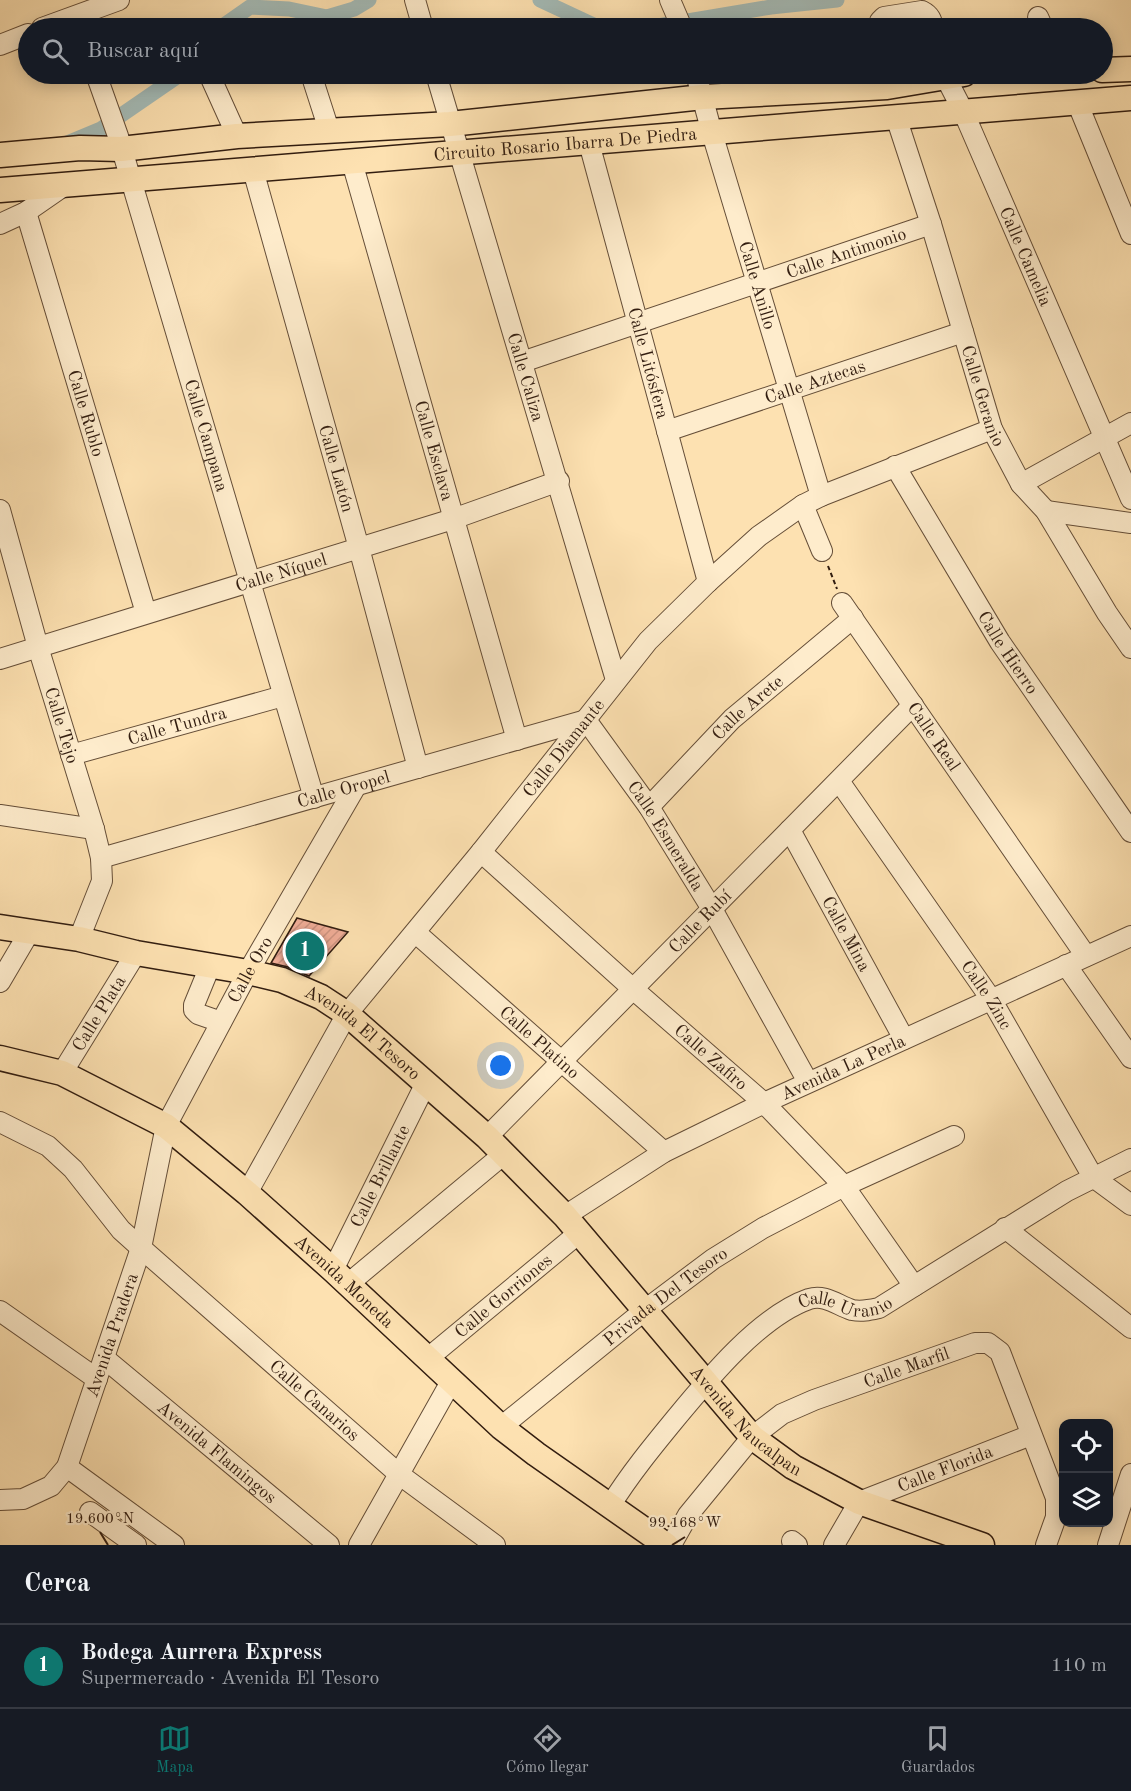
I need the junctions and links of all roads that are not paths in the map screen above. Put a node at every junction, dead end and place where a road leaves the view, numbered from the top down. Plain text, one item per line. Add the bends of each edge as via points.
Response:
1 (119, 0) edge
2 (415, 0) edge
3 (86, 18) edge
4 (420, 18) edge
5 (883, 18) edge
6 (931, 18) edge
7 (18, 38) edge
8 (0, 45) edge
9 (1131, 69) edge
10 (1113, 70) edge
11 (100, 84) edge
12 (214, 84) edge
13 (314, 84) edge
14 (439, 84) edge
15 (699, 84) edge
16 (843, 84) edge
17 (954, 84) edge
18 (703, 97) junction
19 (1131, 98) edge
20 (1077, 102) junction
21 (963, 111) junction
22 (896, 117) junction
23 (450, 124) junction
24 (329, 130) junction
25 (712, 133) junction
26 (237, 136) junction
27 (119, 142) junction
28 (589, 143) junction
29 (459, 153) junction
30 (0, 154) edge
31 (352, 162) junction
32 (253, 170) junction
33 (130, 180) junction
34 (65, 185) junction
35 (0, 190) edge
36 (26, 212) junction
37 (0, 224) edge
38 (932, 224) junction
39 (1131, 234) edge
40 (757, 282) junction
41 (638, 323) junction
42 (963, 332) junction
43 (522, 362) junction
44 (788, 390) junction
45 (1131, 423) edge
46 (992, 429) junction
47 (667, 431) junction
48 (1104, 439) junction
49 (895, 466) junction
50 (559, 481) junction
51 (1021, 484) junction
52 (821, 496) junction
53 (1131, 500) edge
54 (803, 505) junction
55 (0, 510) edge
56 (1046, 511) junction
57 (453, 519) junction
58 (1131, 523) edge
59 (359, 548) junction
60 (822, 551) road end
61 (708, 582) junction
62 (250, 583) junction
63 (848, 610) joint
64 (146, 613) junction
65 (38, 647) junction
66 (1131, 648) edge
67 (0, 658) edge
68 (616, 680) junction
69 (283, 696) junction
70 (913, 705) junction
71 (586, 720) junction
72 (517, 740) junction
73 (71, 755) junction
74 (418, 768) junction
75 (839, 781) junction
76 (356, 786) junction
77 (314, 798) junction
78 (649, 807) junction
79 (0, 814) edge
80 (94, 829) junction
81 (790, 830) junction
82 (1131, 832) edge
83 (481, 852) junction
84 (101, 858) junction
85 (712, 909) junction
86 (0, 927) edge
87 (30, 932) junction
88 (416, 933) junction
89 (1131, 936) edge
90 (79, 939) junction
91 (136, 953) junction
92 (1086, 956) junction
93 (1066, 965) junction
94 (210, 966) junction
95 (248, 972) junction
96 (0, 982) edge
97 (633, 989) junction
98 (991, 999) junction
99 (347, 1014) junction
100 (221, 1022) junction
101 (904, 1039) junction
102 (0, 1058) edge
103 (1131, 1058) edge
104 (562, 1062) junction
105 (62, 1073) junction
106 (808, 1082) junction
107 (426, 1083) junction
108 (764, 1103) junction
109 (0, 1122) edge
110 (166, 1126) junction
111 (954, 1136) dead end
112 (496, 1146) junction
113 (664, 1152) junction
114 (1131, 1159) edge
115 (1093, 1177) junction
116 (844, 1186) junction
117 (247, 1193) junction
118 (1131, 1205) edge
119 (572, 1225) junction
120 (1005, 1228) junction
121 (141, 1248) junction
122 (340, 1277) junction
123 (914, 1286) junction
124 (645, 1310) junction
125 (0, 1311) edge
126 (1131, 1328) edge
127 (104, 1358) junction
128 (427, 1359) junction
129 (98, 1379) junction
130 (452, 1380) junction
131 (705, 1383) junction
132 (501, 1428) junction
133 (1031, 1435) junction
134 (752, 1437) junction
135 (68, 1467) junction
136 (1131, 1474) edge
137 (400, 1475) junction
138 (0, 1500) edge
139 (859, 1502) junction
140 (610, 1506) junction
141 (90, 1512) dead end
142 (136, 1545) edge
143 (174, 1545) edge
144 (329, 1545) edge
145 (359, 1545) edge
146 (495, 1545) edge
147 (666, 1545) edge
148 (671, 1545) edge
149 (834, 1545) edge
150 (982, 1545) edge
151 (1046, 1545) edge
152 (1108, 1545) edge

1 - 3 street
2 - 4 street
5 - 6 street via 922,11
7 - 8 street
9 - 10 main road
11 - 27 street, Calle Campana
12 - 26 street
13 - 24 street
14 - 23 street, Calle Caliza
15 - 18 street, Calle Anillo
16 - 18 main road
17 - 21 street, Calle Camelia
18 - 23 main road
18 - 25 street, Calle Anillo
19 - 20 main road, Circuito Rosario Ibarra De Piedra
20 - 21 main road, Circuito Rosario Ibarra De Piedra
20 - 39 street
21 - 22 main road, Circuito Rosario Ibarra De Piedra
21 - 48 street, Calle Camelia
22 - 25 main road, Circuito Rosario Ibarra De Piedra
22 - 38 street, Calle Geranio
23 - 24 main road
23 - 29 street, Calle Caliza
24 - 26 main road
25 - 28 main road, Circuito Rosario Ibarra De Piedra
25 - 40 street, Calle Anillo
26 - 27 main road
27 - 30 main road
27 - 33 street, Calle Campana
28 - 29 main road, Circuito Rosario Ibarra De Piedra
28 - 41 street, Calle Litósfera
29 - 31 main road, Circuito Rosario Ibarra De Piedra
29 - 43 street, Calle Caliza
31 - 32 main road, Circuito Rosario Ibarra De Piedra
31 - 57 street, Calle Esclava
32 - 33 main road, Circuito Rosario Ibarra De Piedra
32 - 59 street, Calle Latón
33 - 34 main road, Circuito Rosario Ibarra De Piedra
33 - 62 street, Calle Campana
34 - 35 main road, Circuito Rosario Ibarra De Piedra
34 - 36 street
36 - 37 street
36 - 64 street, Calle Rublo
38 - 40 street, Calle Antimonio
38 - 42 street, Calle Geranio
40 - 41 street, Calle Antimonio
40 - 44 street, Calle Anillo
41 - 43 street, Calle Antimonio
41 - 47 street, Calle Litósfera
42 - 44 street, Calle Aztecas
42 - 46 street, Calle Geranio
43 - 50 street, Calle Caliza
44 - 47 street, Calle Aztecas
44 - 52 street, Calle Anillo
45 - 48 street
46 - 49 street, Calle Diamante
46 - 51 street, Calle Geranio
47 - 61 street, Calle Litósfera
48 - 51 street
48 - 53 street, Calle Camelia
49 - 52 street, Calle Diamante
49 - 82 street, Calle Hierro via 1000,642
50 - 57 street, Calle Níquel
50 - 68 street, Calle Caliza
51 - 56 street, Calle Geranio
52 - 54 street, Calle Diamante
54 - 60 street
54 - 61 street, Calle Diamante via 759,536
55 - 65 street, Calle Tejo
56 - 58 street
56 - 66 street, Calle Geranio
57 - 59 street, Calle Níquel
57 - 72 street, Calle Esclava
59 - 62 street, Calle Níquel
59 - 74 street, Calle Latón
61 - 68 street, Calle Diamante via 648,641
62 - 64 street, Calle Níquel
62 - 69 street, Calle Campana
63 - 70 street, Calle Real
63 - 78 street, Calle Arete via 732,719
64 - 65 street, Calle Níquel
65 - 67 street, Calle Níquel
65 - 73 street, Calle Tejo
68 - 71 street, Calle Diamante
69 - 73 street, Calle Tundra
69 - 77 street, Calle Campana
70 - 75 street, Calle Rubí
70 - 92 street, Calle Real
71 - 72 street, Calle Oropel
71 - 78 street, Calle Esmeralda
71 - 83 street, Calle Diamante
72 - 74 street, Calle Oropel
73 - 80 street, Calle Tejo
74 - 76 street, Calle Oropel
75 - 81 street, Calle Rubí
75 - 98 street, Calle Zinc
76 - 77 street, Calle Oropel
76 - 95 street, Calle Oro
77 - 84 street, Calle Oropel
78 - 85 street, Calle Esmeralda
79 - 80 street
80 - 84 street, Calle Tejo
81 - 85 street, Calle Rubí
81 - 101 street, Calle Mina
83 - 88 street, Calle Diamante
83 - 97 street, Calle Zafiro
84 - 90 street, Calle Tejo via 102,881
85 - 97 street, Calle Rubí
85 - 106 street, Calle Esmeralda
86 - 87 main road, Avenida El Tesoro
87 - 90 main road, Avenida El Tesoro
87 - 96 street
88 - 99 street, Calle Diamante
88 - 104 street, Calle Platino
89 - 92 street, Avenida La Perla
90 - 91 main road, Avenida El Tesoro
91 - 94 main road, Avenida El Tesoro
91 - 105 street, Calle Plata
92 - 93 street, Avenida La Perla
93 - 98 street, Avenida La Perla
93 - 103 street
94 - 95 main road, Avenida El Tesoro
94 - 100 street via 194,1010
95 - 99 main road, Avenida El Tesoro via 282,980 321,997
95 - 100 street, Calle Oro
97 - 104 street, Calle Rubí
97 - 108 street, Calle Zafiro
98 - 101 street, Avenida La Perla
98 - 115 street, Calle Zinc
99 - 107 main road, Avenida El Tesoro
99 - 117 street, Calle Diamante
100 - 110 street, Calle Oro
101 - 106 street, Avenida La Perla
102 - 105 main road, Avenida Moneda
104 - 112 street, Calle Rubí
104 - 113 street, Calle Platino
105 - 110 main road, Avenida Moneda
106 - 108 street, Avenida La Perla
107 - 112 main road, Avenida El Tesoro
107 - 122 street, Calle Brillante
108 - 113 street, Avenida La Perla
108 - 116 street, Calle Zafiro
109 - 121 street, Calle Canarios via 48,1146
110 - 117 main road, Avenida Moneda
110 - 121 street, Avenida Pradera
111 - 116 street, Privada Del Tesoro
112 - 119 main road, Avenida El Tesoro
112 - 122 street, Calle Rubí
113 - 119 street, Avenida La Perla
114 - 115 street, Calle Uranio
115 - 118 street, Calle Zinc
115 - 120 street, Calle Uranio
116 - 123 street, Calle Zafiro
116 - 124 street, Privada Del Tesoro via 713,1259
117 - 122 main road, Avenida Moneda
119 - 124 main road, Avenida Naucalpan
119 - 128 street, Calle Gorriones
120 - 123 street, Calle Uranio
120 - 126 street
121 - 127 street, Avenida Pradera
121 - 137 street, Calle Canarios
122 - 128 main road, Avenida Moneda
123 - 131 street, Calle Uranio via 867,1311 852,1310 830,1299 812,1298 789,1308 745,1342
124 - 131 main road, Avenida Naucalpan
124 - 132 street, Privada Del Tesoro
125 - 129 street
127 - 129 street, Avenida Pradera
127 - 144 street, Avenida Flamingos
128 - 130 main road, Avenida Moneda
129 - 135 street, Avenida Pradera
130 - 132 main road, Avenida Moneda
130 - 137 street
131 - 134 main road, Avenida Naucalpan
131 - 140 street, Calle Uranio via 631,1472
132 - 140 main road, Avenida Moneda
133 - 134 street, Calle Marfil via 1000,1352 988,1343 975,1343 814,1400 782,1414
133 - 139 street, Calle Florida
133 - 151 street, Calle Marfil via 1056,1498 1056,1516
134 - 139 main road, Avenida Naucalpan via 794,1467
134 - 148 street, Calle Marfil via 688,1515
135 - 138 street, Avenida Pradera via 51,1486 23,1499
135 - 143 street
136 - 152 street
137 - 145 street
137 - 146 street, Calle Canarios
139 - 149 street
139 - 150 main road, Avenida Naucalpan
140 - 147 main road, Avenida Moneda
141 - 142 street

